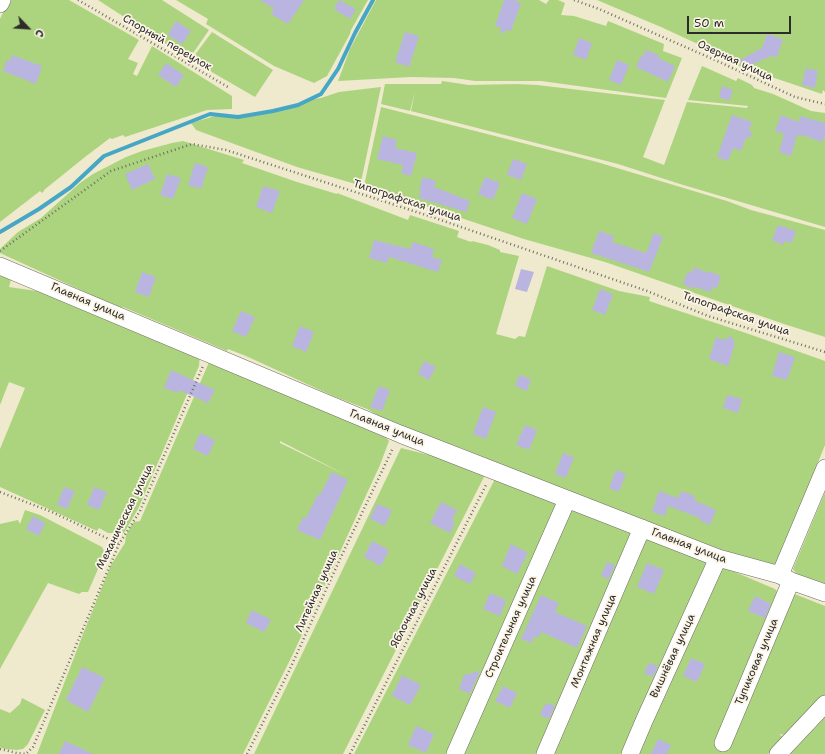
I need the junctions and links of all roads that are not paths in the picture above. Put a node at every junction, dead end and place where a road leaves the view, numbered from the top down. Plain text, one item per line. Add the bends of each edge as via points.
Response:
1 (2, 0) edge
2 (0, 4) edge
3 (0, 266) edge
4 (825, 468) edge
5 (567, 500) junction
6 (642, 528) junction
7 (718, 558) junction
8 (786, 578) junction
9 (825, 593) edge
10 (825, 704) edge
11 (723, 743) dead end
12 (455, 754) edge
13 (545, 754) edge
14 (630, 754) edge
15 (778, 754) edge

1 - 2 street
3 - 5 street, Главная улица via 400,434
4 - 8 street, Тупиковая улица
5 - 6 street, Главная улица
5 - 12 street, Строительная улица
6 - 7 street, Главная улица
6 - 13 street, Монтажная улица
7 - 8 street, Главная улица
7 - 14 street, Вишнёвая улица
8 - 9 street, Главная улица
8 - 11 street, Тупиковая улица
10 - 15 street

